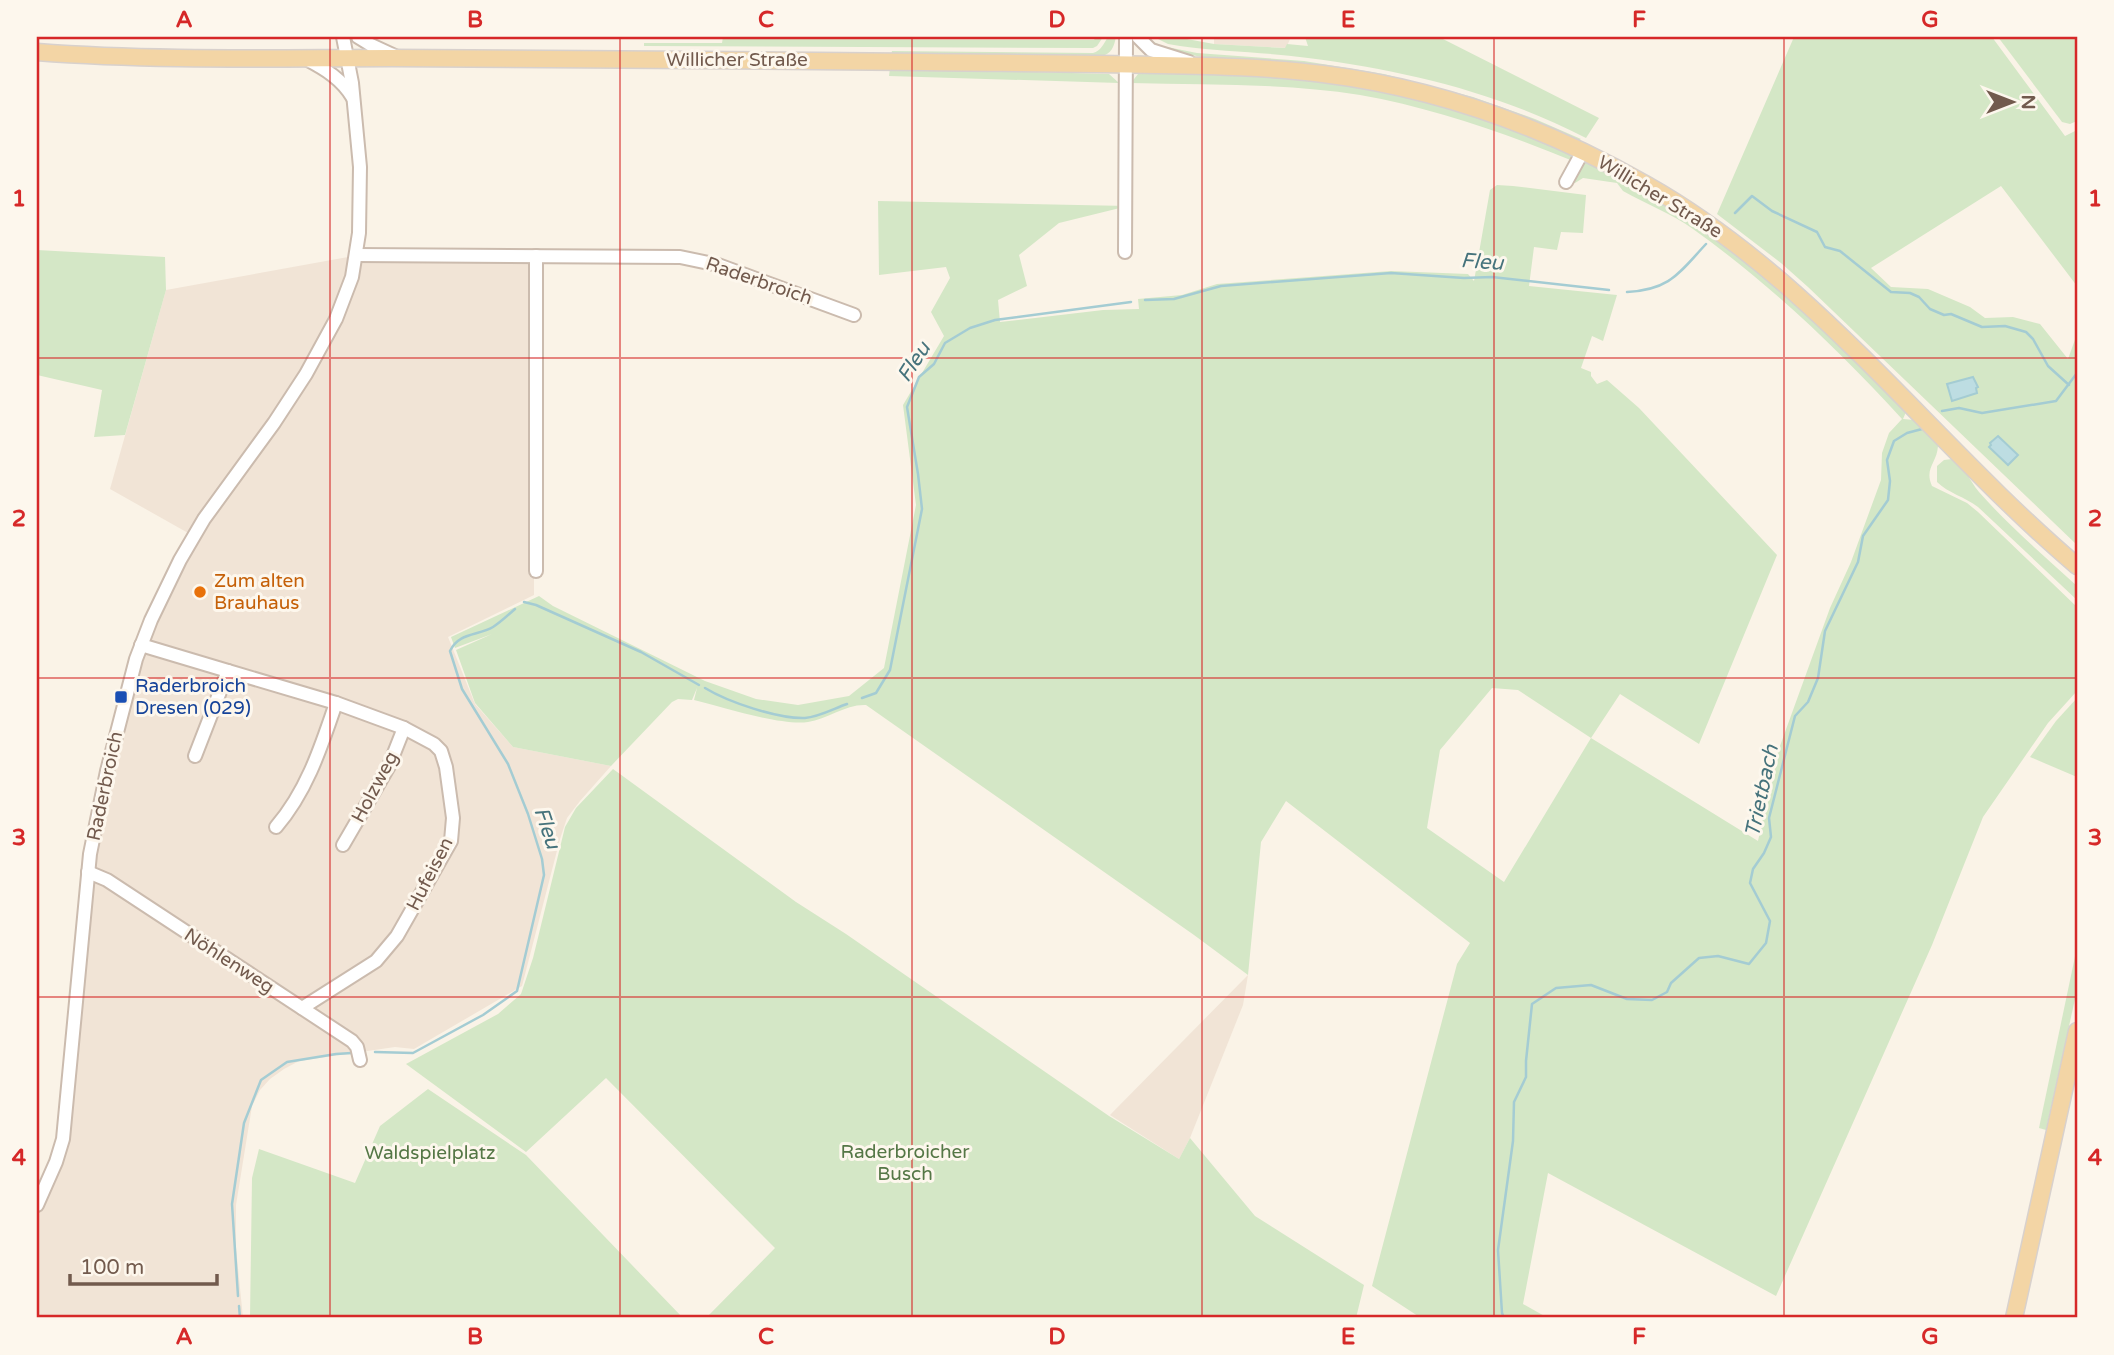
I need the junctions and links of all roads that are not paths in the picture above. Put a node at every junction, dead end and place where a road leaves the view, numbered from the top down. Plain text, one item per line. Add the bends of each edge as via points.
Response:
1 (343, 37) edge
2 (358, 37) edge
3 (1126, 37) edge
4 (1138, 37) edge
5 (37, 52) edge
6 (303, 57) junction
7 (348, 58) junction
8 (401, 58) junction
9 (1127, 64) junction
10 (1203, 65) junction
11 (354, 99) junction
12 (1583, 151) junction
13 (1566, 182) dead end
14 (1125, 252) dead end
15 (356, 255) junction
16 (536, 256) junction
17 (853, 315) dead end
18 (2055, 547) junction
19 (2077, 566) edge
20 (536, 571) dead end
21 (2077, 579) edge
22 (141, 645) junction
23 (228, 671) junction
24 (335, 703) junction
25 (404, 728) junction
26 (195, 756) dead end
27 (276, 827) dead end
28 (343, 845) dead end
29 (88, 872) junction
30 (302, 1008) junction
31 (2077, 1031) edge
32 (360, 1060) dead end
33 (37, 1205) edge
34 (2014, 1318) edge

1 - 7 street
2 - 8 street
3 - 9 street
4 - 10 street via 1155,52
5 - 6 main road, Willicher Straße
6 - 7 main road, Willicher Straße
6 - 11 street via 332,73
7 - 8 main road, Willicher Straße
7 - 11 street, Raderbroich
8 - 9 main road, Willicher Straße
9 - 10 main road, Willicher Straße
9 - 14 street
10 - 12 main road, Willicher Straße via 1321,73 1390,85 1460,103
11 - 15 street, Raderbroich via 361,178
12 - 13 street
12 - 18 main road, Willicher Straße via 1685,208 1778,277
15 - 16 street, Raderbroich
15 - 22 street, Raderbroich via 346,297 325,341 274,424 196,533
16 - 17 street, Raderbroich via 695,260
16 - 20 street
18 - 19 main road, Willicher Straße
18 - 21 main road
22 - 23 street, Hufeisen
22 - 29 street, Raderbroich via 110,759
23 - 24 street, Hufeisen
23 - 26 street
24 - 25 street, Hufeisen
24 - 27 street via 317,760
25 - 28 street, Holzweg
25 - 30 street, Hufeisen via 431,741 443,756 453,818 450,841 387,951
29 - 30 street, Nöhlenweg
29 - 33 street, Raderbroich via 65,1131
30 - 32 street, Nöhlenweg via 352,1041
31 - 34 main road

